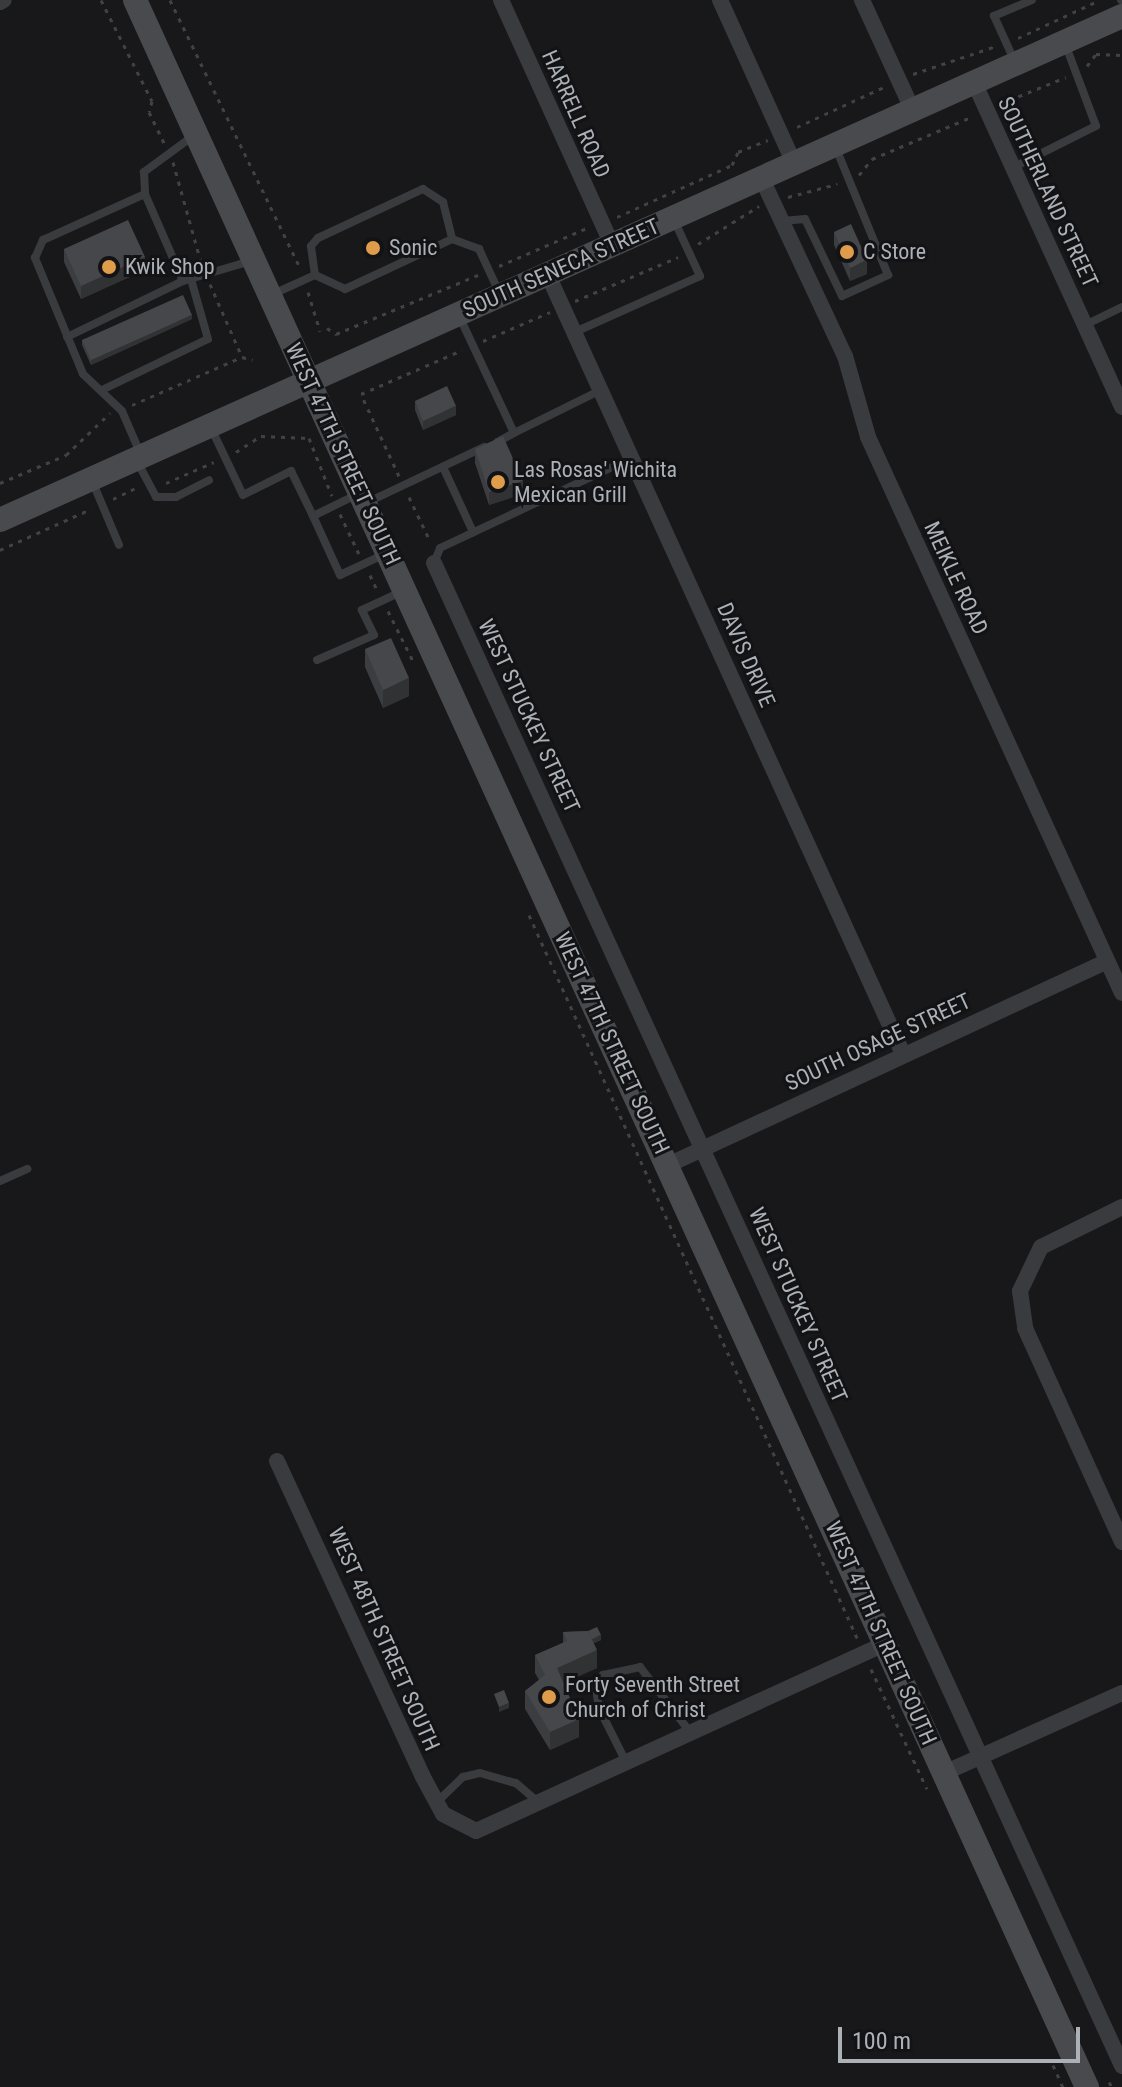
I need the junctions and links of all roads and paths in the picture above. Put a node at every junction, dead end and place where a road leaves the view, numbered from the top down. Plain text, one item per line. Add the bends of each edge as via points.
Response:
1 (101, 0) edge
2 (135, 0) edge
3 (170, 0) edge
4 (501, 0) edge
5 (720, 0) edge
6 (862, 0) edge
7 (1032, 0) edge
8 (1100, 0) edge
9 (1122, 16) edge
10 (1064, 42) junction
11 (1010, 53) junction
12 (1122, 55) edge
13 (1078, 71) junction
14 (898, 80) junction
15 (974, 82) junction
16 (986, 110) junction
17 (913, 111) junction
18 (197, 134) junction
19 (781, 134) junction
20 (834, 145) junction
21 (167, 150) junction
22 (794, 163) junction
23 (1012, 168) junction
24 (850, 179) junction
25 (766, 188) junction
26 (145, 194) junction
27 (673, 218) junction
28 (781, 221) junction
29 (602, 223) junction
30 (452, 239) junction
31 (612, 245) junction
32 (689, 252) junction
33 (254, 260) junction
34 (489, 270) junction
35 (315, 275) junction
36 (548, 275) junction
37 (208, 278) junction
38 (304, 280) junction
39 (187, 282) junction
40 (270, 295) junction
41 (501, 296) junction
42 (563, 307) junction
43 (1120, 308) edge
44 (459, 315) junction
45 (1122, 319) edge
46 (1085, 325) junction
47 (327, 328) dead end
48 (320, 331) dead end
49 (575, 332) junction
50 (67, 337) junction
51 (473, 346) junction
52 (242, 357) dead end
53 (310, 382) junction
54 (104, 389) junction
55 (601, 390) junction
56 (1122, 407) edge
57 (210, 426) junction
58 (514, 433) junction
59 (139, 457) junction
60 (225, 457) junction
61 (632, 457) junction
62 (443, 467) junction
63 (92, 478) junction
64 (209, 480) dead end
65 (149, 483) junction
66 (404, 485) junction
67 (363, 498) junction
68 (102, 504) junction
69 (336, 505) junction
70 (313, 516) junction
71 (0, 520) edge
72 (473, 532) junction
73 (430, 542) dead end
74 (119, 545) dead end
75 (0, 550) edge
76 (388, 553) junction
77 (434, 563) joint
78 (364, 564) junction
79 (405, 590) junction
80 (383, 601) junction
81 (317, 660) dead end
82 (414, 664) dead end
83 (528, 910) dead end
84 (1107, 961) junction
85 (1122, 993) edge
86 (903, 1054) junction
87 (703, 1149) junction
88 (668, 1165) junction
89 (27, 1169) dead end
90 (0, 1181) edge
91 (1122, 1207) edge
92 (277, 1461) dead end
93 (1122, 1542) edge
94 (875, 1648) junction
95 (1122, 1693) edge
96 (690, 1733) junction
97 (979, 1757) junction
98 (626, 1762) junction
99 (944, 1773) junction
100 (929, 1792) dead end
101 (437, 1802) junction
102 (539, 1802) junction
103 (1050, 2059) dead end
104 (1122, 2066) edge
105 (1103, 2085) edge
106 (1063, 2087) edge

1 - 21 path via 152,101 149,112
2 - 18 street, WEST 47TH STREET SOUTH
3 - 38 path
4 - 29 street, HARRELL ROAD
5 - 19 street
6 - 14 street
7 - 11 lane via 994,16
8 - 11 path
9 - 10 street, SOUTH SENECA STREET
10 - 11 street, SOUTH SENECA STREET
10 - 13 lane
11 - 14 path
11 - 15 street, SOUTH SENECA STREET
12 - 13 path via 1096,54
13 - 16 path
13 - 23 lane via 1096,126
14 - 17 street
14 - 19 path
15 - 16 street, SOUTHERLAND STREET
15 - 17 street, SOUTH SENECA STREET
16 - 23 street, SOUTHERLAND STREET
16 - 24 path via 872,159
17 - 20 street, SOUTH SENECA STREET
18 - 21 lane
18 - 33 street, WEST 47TH STREET SOUTH
19 - 22 street
19 - 29 path via 738,152 732,165
20 - 22 street, SOUTH SENECA STREET
20 - 24 lane
21 - 26 lane via 144,172
21 - 37 path
22 - 25 street, SOUTH SENECA STREET
23 - 46 street, SOUTHERLAND STREET
24 - 25 path via 800,199
24 - 28 lane via 888,275 842,296 805,219
25 - 27 street, SOUTH SENECA STREET
25 - 28 street, MEIKLE ROAD
25 - 32 path
26 - 39 lane
26 - 50 lane via 43,240 36,268
27 - 31 street, SOUTH SENECA STREET
27 - 32 lane
28 - 84 street, MEIKLE ROAD via 845,356 870,442
29 - 31 street, HARRELL ROAD
29 - 34 path
30 - 34 lane via 479,249
30 - 35 lane via 345,289
30 - 35 lane via 443,202 423,189 318,238 311,246
31 - 36 street, SOUTH SENECA STREET
32 - 42 path
32 - 49 lane via 700,276
33 - 37 lane
33 - 40 street, WEST 47TH STREET SOUTH
34 - 41 lane
34 - 47 path via 336,334
35 - 38 lane
36 - 41 street, SOUTH SENECA STREET
36 - 42 street, DAVIS DRIVE
37 - 39 lane
37 - 52 path
38 - 40 lane
38 - 48 path
39 - 50 lane
39 - 54 lane via 208,339
40 - 53 street, WEST 47TH STREET SOUTH
41 - 44 street, SOUTH SENECA STREET
42 - 49 street, DAVIS DRIVE
42 - 51 path
43 - 45 lane
43 - 46 lane
44 - 51 lane
44 - 53 street, SOUTH SENECA STREET
46 - 56 street, SOUTHERLAND STREET
49 - 55 street, DAVIS DRIVE
50 - 54 lane via 83,374
51 - 58 lane
51 - 66 path via 361,394
53 - 57 street, SOUTH SENECA STREET
53 - 67 street, WEST 47TH STREET SOUTH
54 - 59 lane
55 - 58 lane
55 - 61 street, DAVIS DRIVE
57 - 59 street, SOUTH SENECA STREET
57 - 60 lane
58 - 62 lane
59 - 63 street, SOUTH SENECA STREET
59 - 65 lane
60 - 65 path via 166,484
60 - 69 path via 261,436 309,438
60 - 70 lane via 243,495 291,471
61 - 72 lane
61 - 86 street, DAVIS DRIVE
62 - 66 lane
62 - 72 lane
63 - 68 lane
63 - 71 street, SOUTH SENECA STREET
64 - 65 lane via 176,497 156,497
65 - 68 path
66 - 67 lane
66 - 73 path
67 - 69 lane
67 - 76 street, WEST 47TH STREET SOUTH
68 - 74 lane
68 - 75 path
69 - 70 lane
69 - 78 path
70 - 78 lane via 340,575
72 - 77 lane via 434,552
76 - 78 lane
76 - 79 street, WEST 47TH STREET SOUTH
77 - 87 street, WEST STUCKEY STREET
78 - 80 path
79 - 80 lane
79 - 88 street, WEST 47TH STREET SOUTH
80 - 81 lane via 362,610 374,635
80 - 82 path
83 - 94 path
84 - 85 street, MEIKLE ROAD
84 - 86 street, SOUTH OSAGE STREET
86 - 87 street, SOUTH OSAGE STREET
87 - 88 street, SOUTH OSAGE STREET
87 - 97 street, WEST STUCKEY STREET
88 - 94 street, WEST 47TH STREET SOUTH
89 - 90 lane
91 - 93 street via 1041,1247 1024,1272 1025,1328
92 - 101 street, WEST 48TH STREET SOUTH
94 - 96 street
94 - 99 street, WEST 47TH STREET SOUTH
94 - 100 path
95 - 97 street
96 - 98 street
96 - 98 lane via 658,1681 625,1665 595,1684
97 - 99 street
97 - 104 street, WEST STUCKEY STREET
98 - 102 street
99 - 105 street, WEST 47TH STREET SOUTH
101 - 102 street, WEST 48TH STREET SOUTH via 462,1827 476,1831
101 - 102 lane via 463,1777 480,1773 516,1783
103 - 106 path

